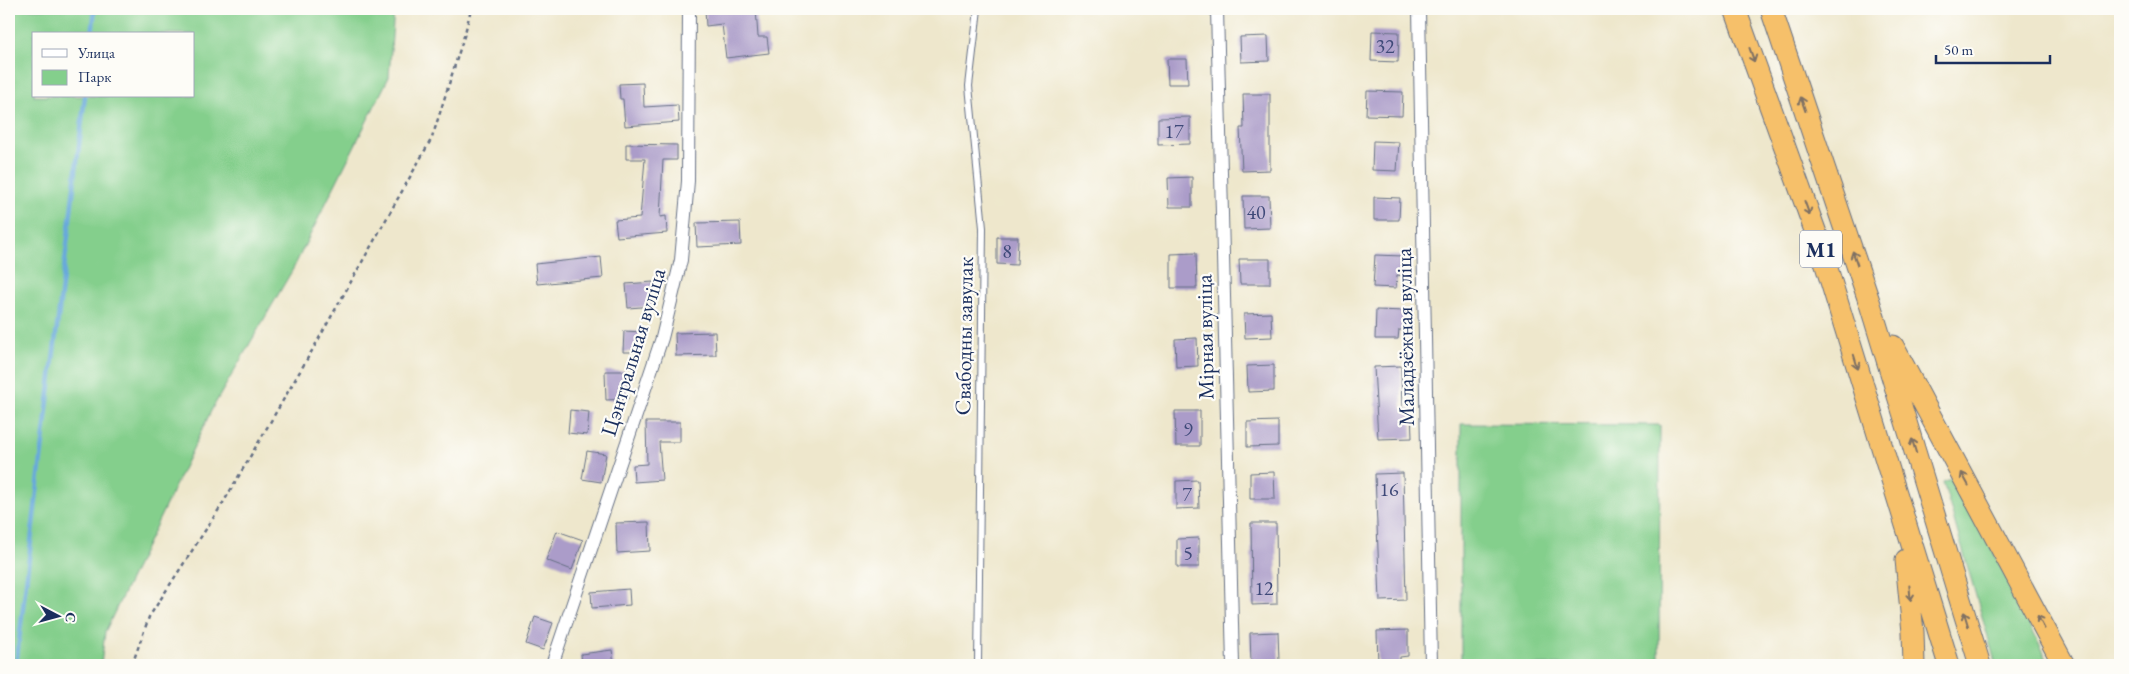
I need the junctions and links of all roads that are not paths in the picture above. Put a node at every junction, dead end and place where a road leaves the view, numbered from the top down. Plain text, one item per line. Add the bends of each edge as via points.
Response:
1 (689, 9) edge
2 (978, 9) edge
3 (1217, 9) edge
4 (1419, 9) edge
5 (1735, 9) edge
6 (1771, 9) edge
7 (1870, 304) junction
8 (1897, 493) junction
9 (552, 665) edge
10 (978, 665) edge
11 (1234, 665) edge
12 (1431, 665) edge
13 (1914, 665) edge
14 (1949, 665) edge
15 (1980, 665) edge
16 (2064, 665) edge

1 - 9 street, Цэнтральная вуліца via 688,181 681,260 662,338
2 - 10 lane, Свабодны завулак via 970,86 983,228
3 - 11 street, Мірная вуліца
4 - 12 street, Маладзёжная вуліца
5 -> 8 highway, М1 via 1817,236
7 -> 6 highway, М1
15 -> 7 highway, М1
16 -> 7 highway
8 -> 13 highway via 1910,590
8 - 14 highway, М1

